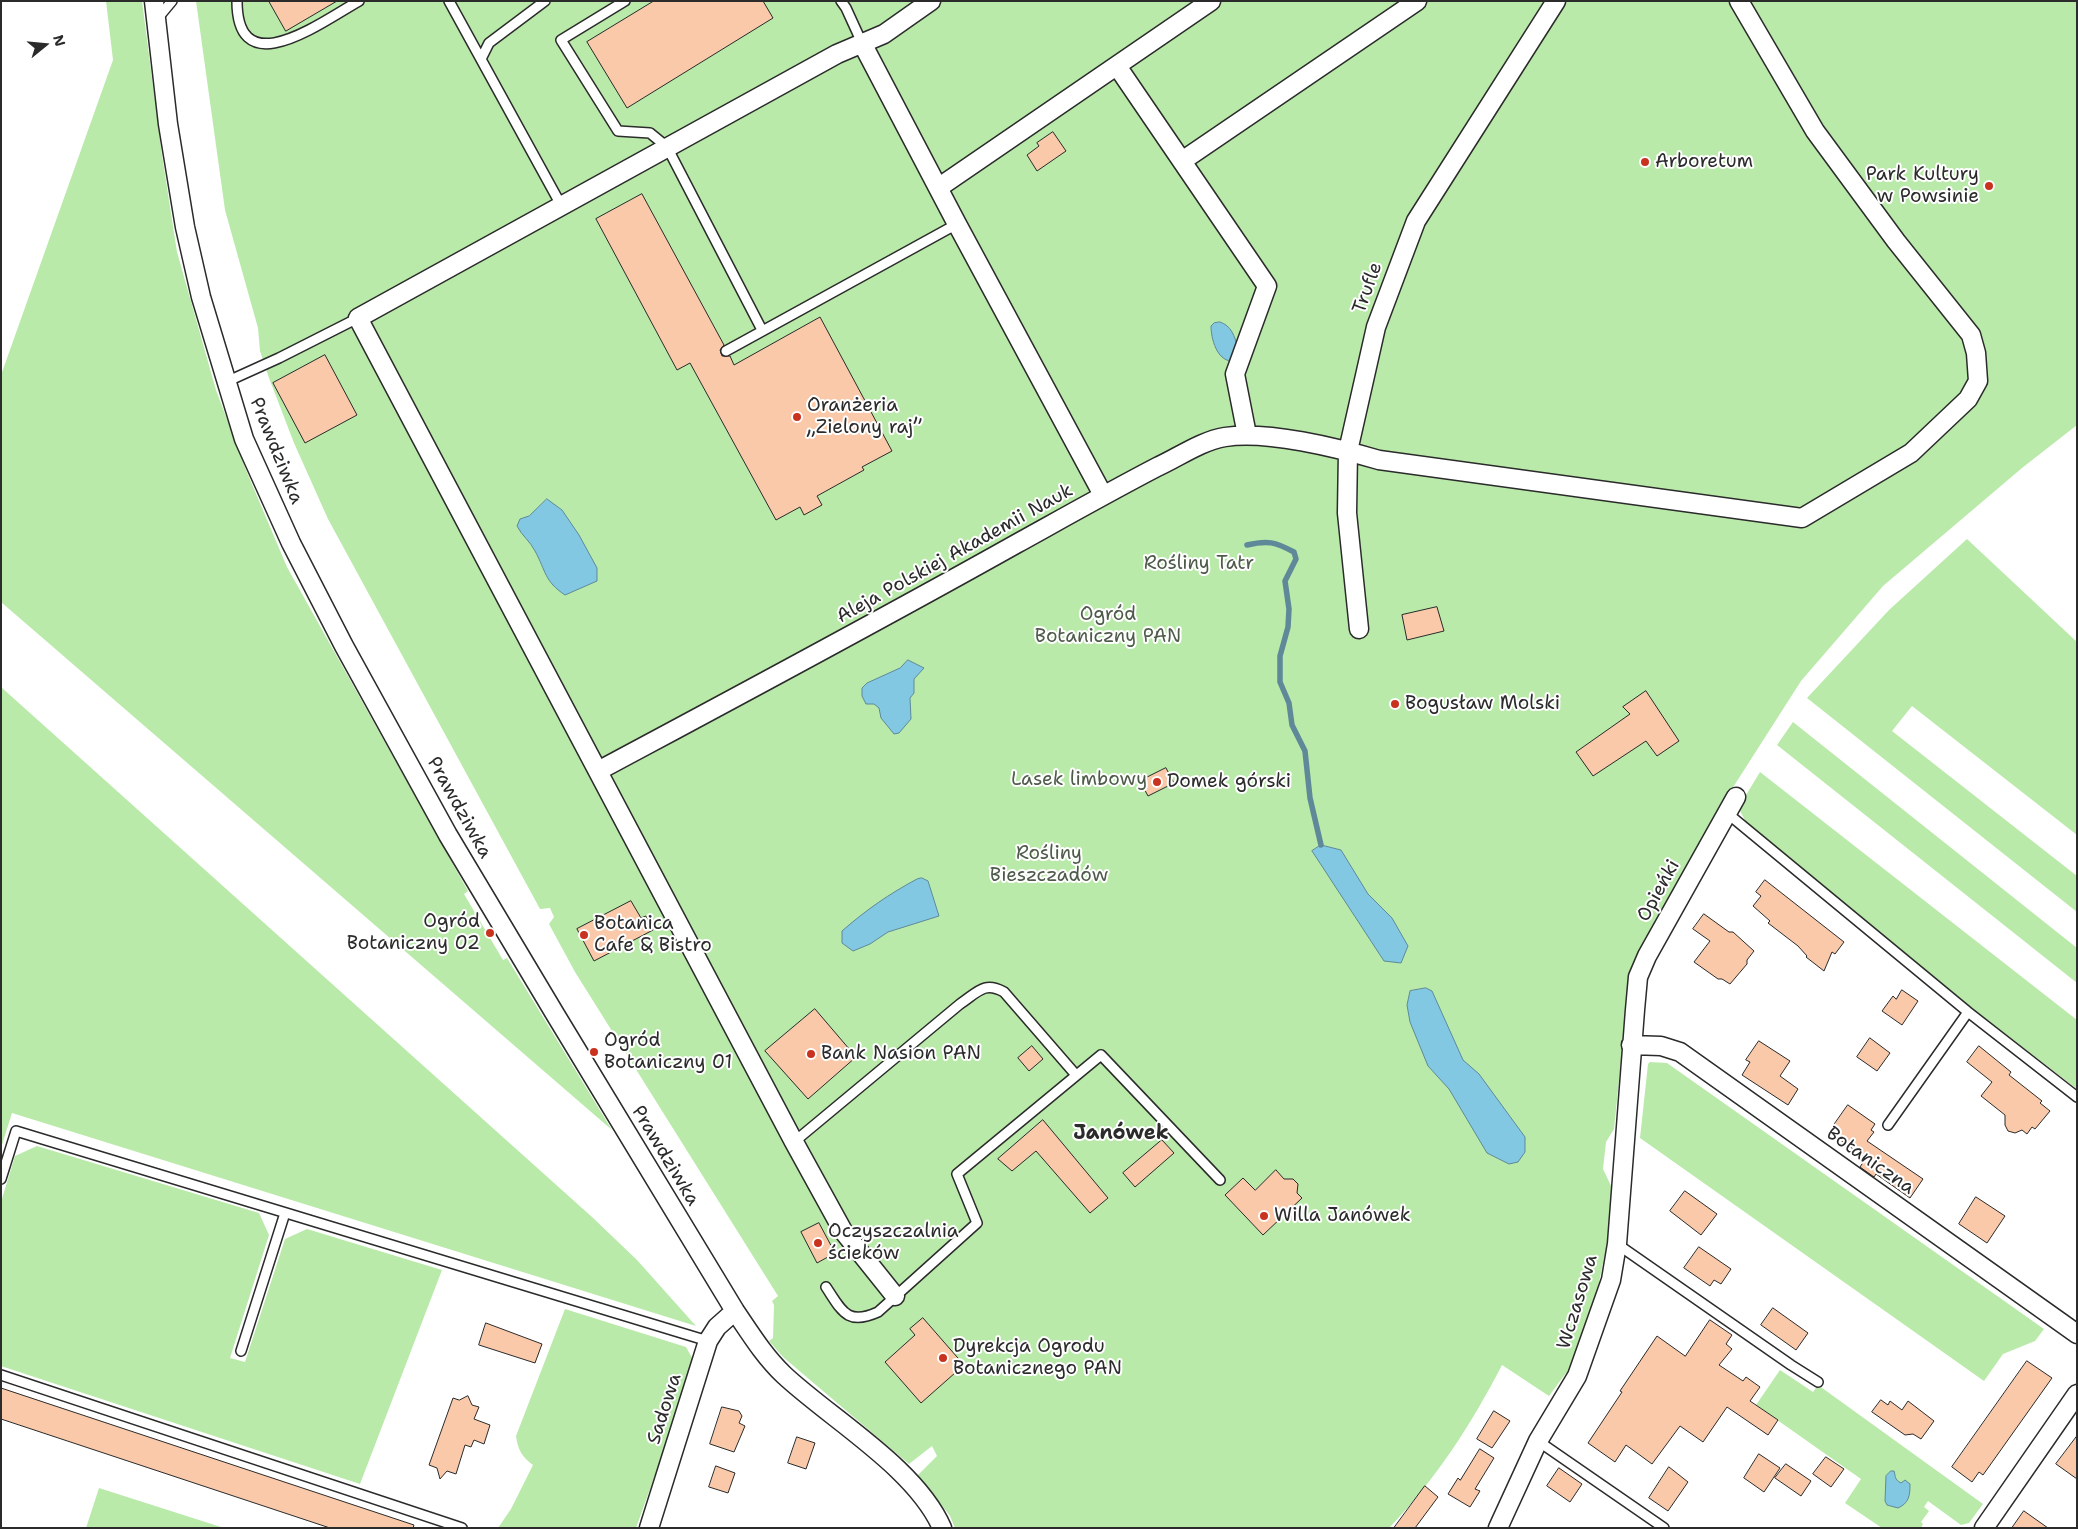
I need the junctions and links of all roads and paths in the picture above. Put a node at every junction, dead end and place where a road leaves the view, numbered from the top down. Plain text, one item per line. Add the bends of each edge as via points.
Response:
1 (154, 1) edge
2 (172, 1) edge
3 (236, 1) edge
4 (359, 1) edge
5 (449, 1) edge
6 (545, 1) edge
7 (625, 1) edge
8 (841, 1) edge
9 (931, 1) edge
10 (1211, 1) edge
11 (1417, 1) edge
12 (1556, 1) edge
13 (1739, 1) edge
14 (157, 20) junction
15 (862, 43) junction
16 (481, 59) junction
17 (1116, 66) junction
18 (668, 147) junction
19 (1182, 161) junction
20 (938, 188) junction
21 (561, 205) junction
22 (957, 224) junction
23 (358, 318) junction
24 (762, 330) junction
25 (726, 351) dead end
26 (226, 382) junction
27 (1246, 435) junction
28 (1348, 451) junction
29 (1103, 495) junction
30 (1359, 629) dead end
31 (598, 771) junction
32 (1736, 797) dead end
33 (1727, 813) junction
34 (1635, 1010) joint
35 (1968, 1012) junction
36 (1631, 1045) junction
37 (1076, 1075) junction
38 (2077, 1097) edge
39 (1888, 1125) dead end
40 (794, 1142) junction
41 (1, 1178) edge
42 (1220, 1180) dead end
43 (285, 1213) junction
44 (1617, 1244) junction
45 (826, 1287) dead end
46 (895, 1296) junction
47 (735, 1311) junction
48 (2077, 1334) edge
49 (708, 1341) junction
50 (241, 1351) dead end
51 (1, 1375) edge
52 (1818, 1382) dead end
53 (2074, 1405) edge
54 (1538, 1441) junction
55 (462, 1528) edge
56 (649, 1528) edge
57 (942, 1528) edge
58 (1498, 1528) edge
59 (1664, 1528) edge
60 (1984, 1528) edge

1 - 14 street, Prawdziwka
2 - 14 lane
3 - 4 lane via 239,26 248,39 260,44 289,40
5 - 16 lane
6 - 16 lane via 489,42
7 - 18 lane via 561,40 618,131 650,133
8 - 15 lane
9 - 15 street via 884,34
10 - 17 street
11 - 19 street
12 - 28 street, Trufle via 1416,221 1376,327
13 - 28 street, Aleja Polskiej Akademii Nauk via 1815,131 1971,334 1978,381 1968,399 1911,453 1802,518 1379,460
14 - 26 street, Prawdziwka via 168,124 185,227
15 - 18 street
15 - 20 street
16 - 21 lane
17 - 19 street
17 - 20 street
18 - 21 street
18 - 24 lane
19 - 27 street via 1267,286 1235,374
20 - 22 street
21 - 23 street
22 - 24 lane
22 - 29 street
23 - 26 lane
23 - 31 street
24 - 25 lane
26 - 47 street, Prawdziwka via 244,439 291,543 344,646 480,889
27 - 28 street, Aleja Polskiej Akademii Nauk
27 - 29 street, Aleja Polskiej Akademii Nauk via 1202,444
28 - 30 street, Trufle via 1347,514
29 - 31 street, Aleja Polskiej Akademii Nauk via 901,609
31 - 40 street
32 - 33 street, Opieńki
33 - 34 street, Opieńki via 1643,965 1638,978
33 - 35 lane
34 - 36 street, Wczasowa
35 - 38 lane
35 - 39 lane
36 - 44 street, Wczasowa
36 - 48 street, Botaniczna via 1661,1046 1680,1052
37 - 40 lane via 1004,992 994,987 984,988 960,1004
37 - 42 lane via 1101,1055
37 - 46 lane via 957,1174 977,1223
40 - 46 street via 844,1230
41 - 43 lane via 16,1131
43 - 49 lane
43 - 50 lane
44 - 52 lane
44 - 54 street, Wczasowa via 1611,1280 1577,1376
45 - 46 lane via 840,1308 849,1316 860,1319 878,1312
47 - 49 street, Sadowa
47 - 57 street, Prawdziwka via 784,1374 906,1479 925,1500
49 - 56 street, Sadowa
51 - 55 lane
53 - 60 street
54 - 58 street, Wczasowa
54 - 59 lane

